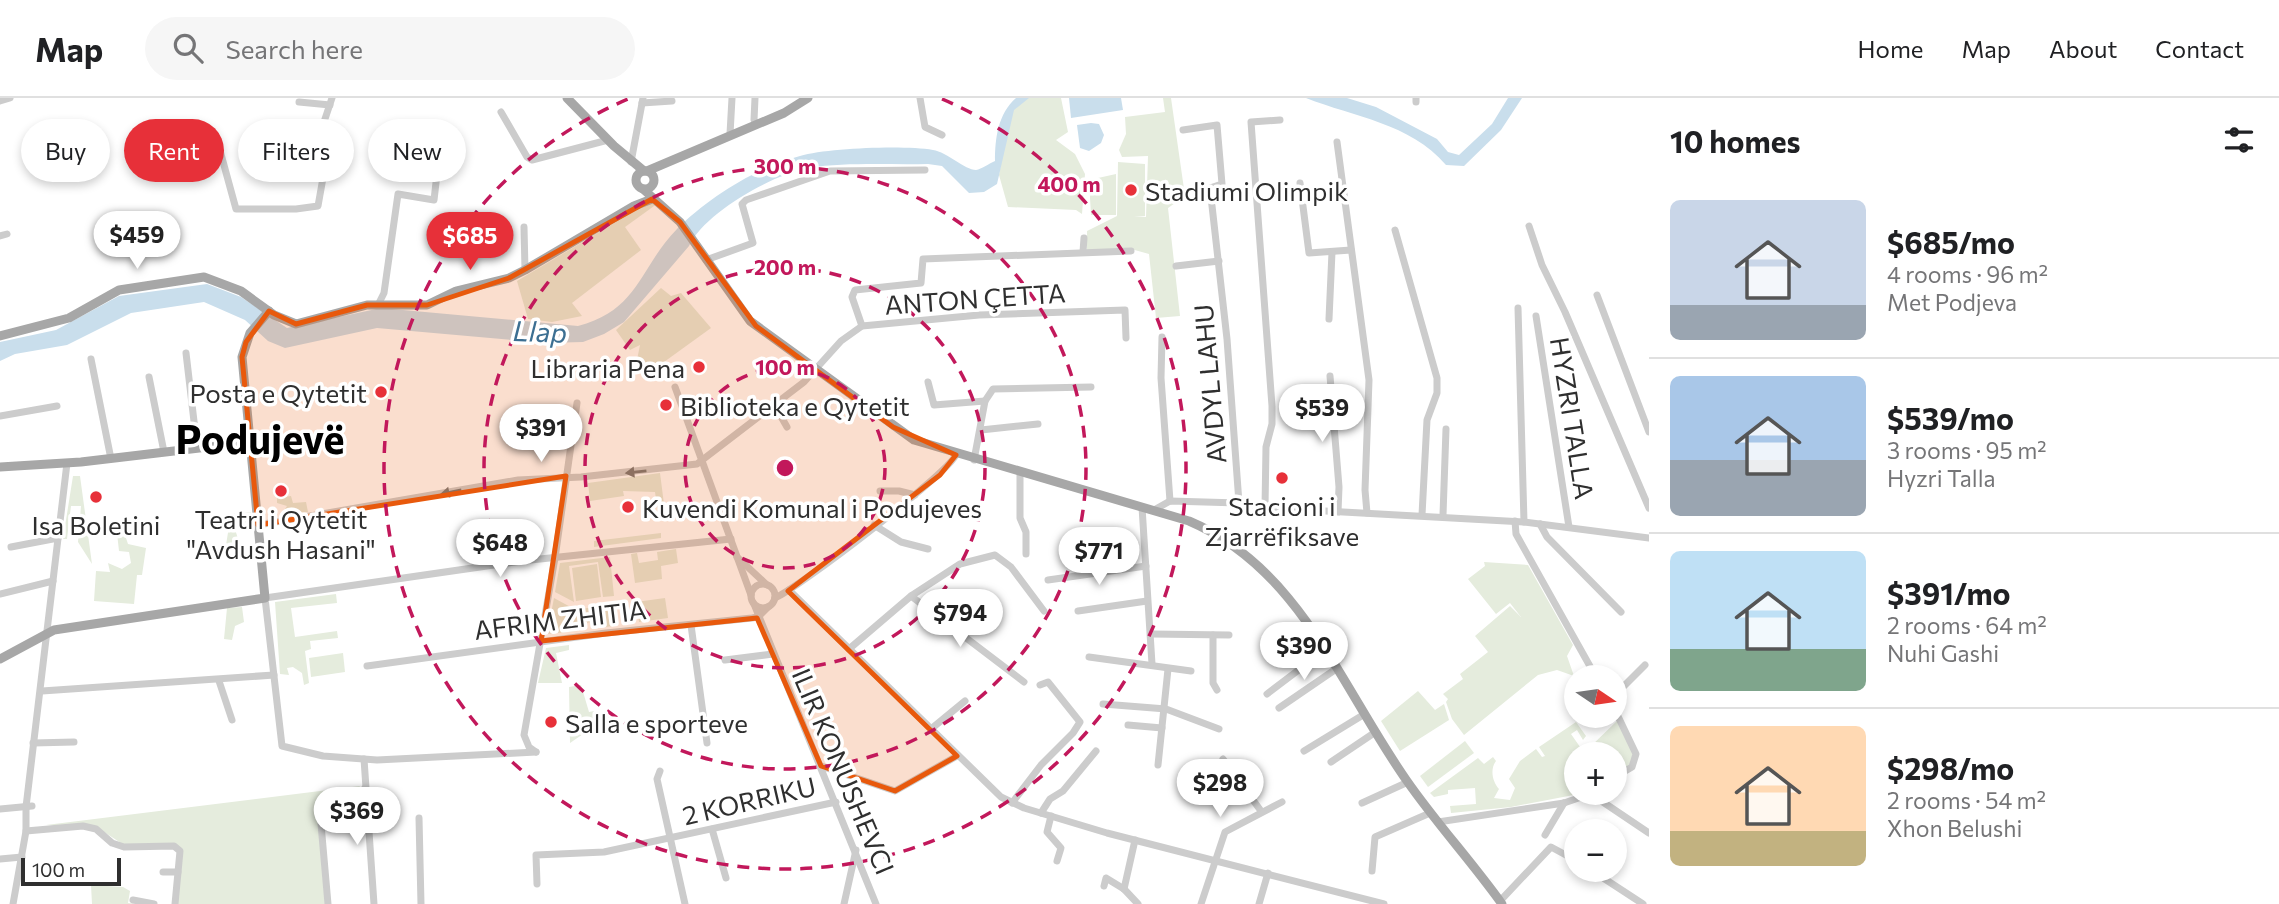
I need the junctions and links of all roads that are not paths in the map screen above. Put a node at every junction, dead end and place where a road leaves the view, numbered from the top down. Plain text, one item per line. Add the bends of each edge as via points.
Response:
1 (10, 98) edge
2 (567, 98) edge
3 (732, 98) edge
4 (755, 98) edge
5 (808, 98) edge
6 (920, 98) edge
7 (642, 100) edge
8 (0, 101) edge
9 (331, 101) edge
10 (672, 101) dead end
11 (299, 102) dead end
12 (501, 112) dead end
13 (1280, 120) dead end
14 (757, 124) junction
15 (1183, 130) dead end
16 (730, 134) junction
17 (942, 135) dead end
18 (608, 140) junction
19 (1336, 142) dead end
20 (672, 161) junction
21 (631, 162) junction
22 (224, 165) edge
23 (925, 170) dead end
24 (645, 171) junction
25 (636, 180) junction
26 (436, 182) edge
27 (654, 183) junction
28 (1300, 183) dead end
29 (643, 189) junction
30 (652, 199) junction
31 (1529, 226) dead end
32 (524, 227) dead end
33 (1395, 230) dead end
34 (1084, 238) dead end
35 (1351, 250) junction
36 (1131, 251) dead end
37 (1332, 251) junction
38 (1083, 252) junction
39 (706, 260) junction
40 (1219, 261) junction
41 (1176, 266) dead end
42 (525, 270) junction
43 (1597, 295) dead end
44 (379, 303) junction
45 (1518, 308) dead end
46 (267, 313) junction
47 (1536, 316) dead end
48 (1329, 318) dead end
49 (862, 326) junction
50 (0, 336) edge
51 (1162, 337) dead end
52 (1126, 338) dead end
53 (186, 353) dead end
54 (90, 359) dead end
55 (817, 370) junction
56 (1330, 376) dead end
57 (149, 377) dead end
58 (928, 382) dead end
59 (675, 387) dead end
60 (1091, 387) dead end
61 (985, 401) junction
62 (577, 403) dead end
63 (57, 406) dead end
64 (775, 406) junction
65 (0, 416) edge
66 (1038, 424) dead end
67 (788, 426) dead end
68 (1446, 429) dead end
69 (981, 430) junction
70 (1649, 432) edge
71 (250, 443) junction
72 (197, 447) junction
73 (164, 452) junction
74 (956, 455) junction
75 (111, 459) junction
76 (974, 460) junction
77 (703, 461) junction
78 (67, 463) junction
79 (0, 467) edge
80 (1020, 473) junction
81 (566, 477) junction
82 (880, 491) dead end
83 (915, 495) junction
84 (1170, 502) junction
85 (1239, 503) junction
86 (1142, 507) junction
87 (1265, 507) junction
88 (1649, 508) edge
89 (1154, 510) junction
90 (1338, 512) junction
91 (1367, 513) junction
92 (1422, 515) junction
93 (1443, 515) junction
94 (1515, 521) junction
95 (1524, 522) junction
96 (1540, 524) junction
97 (258, 525) junction
98 (874, 525) junction
99 (1569, 527) junction
100 (58, 538) junction
101 (1649, 538) edge
102 (731, 539) junction
103 (11, 547) dead end
104 (928, 549) dead end
105 (1027, 554) dead end
106 (737, 557) junction
107 (555, 558) junction
108 (1146, 566) junction
109 (1048, 580) dead end
110 (53, 581) junction
111 (770, 587) junction
112 (789, 590) junction
113 (0, 594) edge
114 (751, 595) junction
115 (911, 596) junction
116 (265, 598) junction
117 (775, 598) junction
118 (1147, 601) junction
119 (754, 604) junction
120 (768, 607) junction
121 (1044, 611) dead end
122 (1078, 611) dead end
123 (1621, 611) dead end
124 (758, 617) junction
125 (691, 625) junction
126 (48, 632) junction
127 (1151, 634) junction
128 (1213, 635) junction
129 (1229, 635) dead end
130 (541, 641) junction
131 (849, 649) junction
132 (1325, 650) junction
133 (773, 654) junction
134 (1089, 657) dead end
135 (0, 659) edge
136 (725, 660) dead end
137 (1152, 664) junction
138 (1589, 665) edge
139 (1645, 665) dead end
140 (367, 666) dead end
141 (1168, 669) junction
142 (1336, 669) junction
143 (1191, 671) dead end
144 (274, 676) junction
145 (219, 681) junction
146 (1024, 682) dead end
147 (1628, 682) edge
148 (1040, 685) dead end
149 (1217, 690) dead end
150 (42, 691) junction
151 (1267, 694) dead end
152 (965, 701) dead end
153 (1103, 704) dead end
154 (1279, 708) dead end
155 (1166, 709) junction
156 (1363, 715) junction
157 (232, 720) dead end
158 (1128, 725) dead end
159 (1162, 728) junction
160 (1624, 728) edge
161 (931, 729) junction
162 (1219, 729) dead end
163 (1374, 733) junction
164 (74, 742) dead end
165 (33, 743) junction
166 (707, 743) dead end
167 (1096, 751) dead end
168 (1304, 751) dead end
169 (957, 756) junction
170 (364, 759) junction
171 (1223, 760) dead end
172 (1331, 762) dead end
173 (1158, 765) dead end
174 (821, 766) junction
175 (1230, 767) junction
176 (1627, 770) edge
177 (660, 771) dead end
178 (1408, 782) junction
179 (365, 788) junction
180 (1201, 791) dead end
181 (836, 802) junction
182 (1282, 802) dead end
183 (1012, 803) junction
184 (1362, 803) dead end
185 (1564, 803) joint
186 (1609, 805) edge
187 (29, 807) junction
188 (0, 809) edge
189 (1261, 811) junction
190 (1041, 813) junction
191 (1430, 813) junction
192 (1051, 816) junction
193 (419, 818) dead end
194 (1438, 822) junction
195 (1649, 822) edge
196 (712, 829) junction
197 (26, 831) junction
198 (1647, 832) edge
199 (1545, 835) dead end
200 (672, 839) junction
201 (1135, 840) junction
202 (856, 850) junction
203 (1564, 854) edge
204 (22, 857) junction
205 (0, 859) edge
206 (1214, 859) junction
207 (1057, 861) dead end
208 (1372, 871) dead end
209 (163, 872) dead end
210 (178, 872) junction
211 (1268, 873) junction
212 (726, 878) dead end
213 (1609, 882) edge
214 (537, 884) dead end
215 (1104, 886) dead end
216 (1124, 889) junction
217 (1355, 896) junction
218 (133, 900) dead end
219 (1501, 902) edge
220 (13, 904) edge
221 (155, 904) edge
222 (175, 904) edge
223 (328, 904) edge
224 (374, 904) edge
225 (421, 904) edge
226 (685, 904) edge
227 (844, 904) edge
228 (876, 904) edge
229 (1138, 904) edge
230 (1201, 904) edge
231 (1259, 904) edge
232 (1349, 904) edge
233 (1384, 904) edge
234 (1643, 904) edge

1 - 8 street
2 - 18 main road
3 - 16 street
4 - 14 street
5 - 14 main road
6 - 17 street via 925,127
7 - 10 street
7 - 21 street
9 - 11 street
9 - 22 street via 319,137 326,161 318,206 236,209
12 - 18 street via 532,160
13 - 87 street via 1251,122 1272,406
14 - 16 main road
15 - 40 street, AVDYL LAHU via 1217,125 1222,184 1210,188
16 - 20 main road
18 - 21 main road
19 - 35 street
20 - 24 main road
20 - 27 main road
21 - 24 main road
21 - 25 main road
23 - 39 street via 830,171 746,200 742,204 753,243
24 - 25 main road
24 - 27 main road via 653,175
25 - 29 main road
26 - 44 street via 434,200 398,194
27 - 29 main road
27 - 30 main road
28 - 37 street via 1307,250
29 - 30 main road
30 - 39 main road via 680,222
30 - 42 main road via 634,205
31 - 88 street
32 - 42 street
33 - 92 street via 1437,378 1427,420
34 - 38 street
35 - 37 street
35 - 91 street via 1369,380
36 - 38 street
37 - 48 street
38 - 49 street via 923,259 921,283 855,290 852,297
39 - 55 main road via 750,321
40 - 41 street
40 - 85 street, AVDYL LAHU
42 - 44 main road via 456,291 428,305
43 - 70 street
44 - 46 main road via 296,324
45 - 95 street
46 - 50 main road via 241,291 204,277 119,290 69,318
46 - 71 main road via 242,357
47 - 99 street, HYZRI TALLA
49 - 52 street, ANTON ÇETTA via 1125,310
49 - 55 street, ANTON ÇETTA via 841,341
51 - 84 street
53 - 72 street
54 - 75 street
55 - 64 street, ANTON ÇETTA
55 - 74 main road via 914,440
56 - 90 street
57 - 73 street
58 - 61 street via 934,405
59 - 77 street
60 - 61 street via 993,389
61 - 69 street
62 - 81 street
63 - 65 street
64 - 67 street
64 - 77 street, ANTON ÇETTA
66 - 69 street
68 - 93 street
69 - 76 street
71 - 72 main road
71 - 97 main road
72 - 73 main road
73 - 75 main road
74 - 76 main road
74 - 83 street
75 - 78 main road
76 - 80 main road
77 -> 81 street
77 - 102 street
78 - 79 main road
78 - 100 street
80 - 86 main road
80 - 105 street via 1020,518
81 -> 97 street via 518,480
81 - 107 street
82 - 83 street
83 - 98 street
84 - 85 street, HYZRI TALLA
84 - 89 street, HYZRI TALLA
85 - 87 street, HYZRI TALLA
86 - 89 main road
86 - 108 street
87 - 90 street, HYZRI TALLA
89 - 132 main road via 1203,527 1240,550 1292,600
90 - 91 street, HYZRI TALLA
91 - 92 street, HYZRI TALLA
92 - 93 street, HYZRI TALLA
93 - 94 street, HYZRI TALLA
94 - 95 street, HYZRI TALLA
94 - 138 street via 1516,534
95 - 96 street, HYZRI TALLA
96 - 99 street, HYZRI TALLA
96 - 123 street, HYZRI TALLA via 1547,537
97 - 116 main road
98 - 104 street via 901,542
98 - 112 street
99 - 101 street, HYZRI TALLA
100 - 103 street
100 - 110 street
102 - 106 street
102 - 107 street
106 - 111 street
106 - 114 street
107 - 116 street
107 - 130 street
108 - 109 street
108 - 118 street
110 - 113 street
110 - 126 street
111 - 114 street via 760,585
111 - 117 street
112 - 117 street
112 - 131 street
114 - 119 street
115 - 121 street via 960,564 995,555 1011,567
115 - 131 street
115 - 146 street
116 - 126 main road
116 - 144 street
117 - 120 street
118 - 122 street
118 - 127 street
119 - 120 street
119 - 124 street
120 - 124 street
124 - 125 street, AFRIM ZHITIA
124 - 133 street, ILIR KONUSHEVCI
125 - 130 street, AFRIM ZHITIA
125 - 166 street
126 - 135 main road
126 - 150 street
127 - 128 street
127 - 137 street
128 - 129 street
128 - 149 street
130 - 140 street, AFRIM ZHITIA
130 - 170 street via 524,735 537,752
131 - 161 street
132 - 142 main road
132 - 151 street
133 - 136 street, ILIR KONUSHEVCI
133 - 174 street, ILIR KONUSHEVCI
134 - 137 street
137 - 141 street
139 - 147 street
141 - 143 street
141 - 155 street
142 - 154 street
142 - 156 main road
144 - 145 street
144 - 170 street via 282,746
145 - 150 street
145 - 157 street
148 - 183 street via 1048,682 1080,722
150 - 165 street
152 - 161 street
153 - 155 street
155 - 159 street
155 - 162 street
156 - 163 main road
156 - 168 street
158 - 159 street
159 - 173 street
160 - 176 street via 1636,754
161 - 169 street
163 - 172 street
163 - 178 main road
164 - 165 street
165 - 187 street
167 - 190 street
169 - 174 street via 895,792
169 - 183 street
170 - 179 street
171 - 175 street
174 - 181 street, ILIR KONUSHEVCI
175 - 180 street
175 - 189 street
177 - 200 street, 2 KORRIKU via 657,779
178 - 184 street
178 - 191 main road
179 - 223 street via 321,824
179 - 224 street
181 - 196 street, 2 KORRIKU
181 - 202 street, ILIR KONUSHEVCI
182 - 189 street
183 - 190 street
185 - 194 street
185 - 199 street
186 - 198 street
187 - 188 street
187 - 197 street
189 - 206 street via 1225,832
190 - 192 street
191 - 194 main road
191 - 208 street via 1375,837
192 - 201 street
192 - 207 street via 1047,832 1061,848
193 - 225 street
194 - 219 main road
195 - 198 street
196 - 200 street, 2 KORRIKU
196 - 212 street
197 - 204 street
197 - 210 street via 83,826 124,847 174,846 180,851
200 - 214 street, 2 KORRIKU via 604,852 536,855
200 - 226 street
201 - 206 street
201 - 216 street
202 - 227 street
202 - 228 street, ILIR KONUSHEVCI
203 - 219 street via 1551,847
204 - 205 street
204 - 220 street
206 - 211 street
206 - 230 street
209 - 210 street
210 - 222 street
211 - 217 street
211 - 231 street
213 - 234 street
215 - 216 street via 1106,878
216 - 229 street
217 - 232 street
217 - 233 street
218 - 221 street

